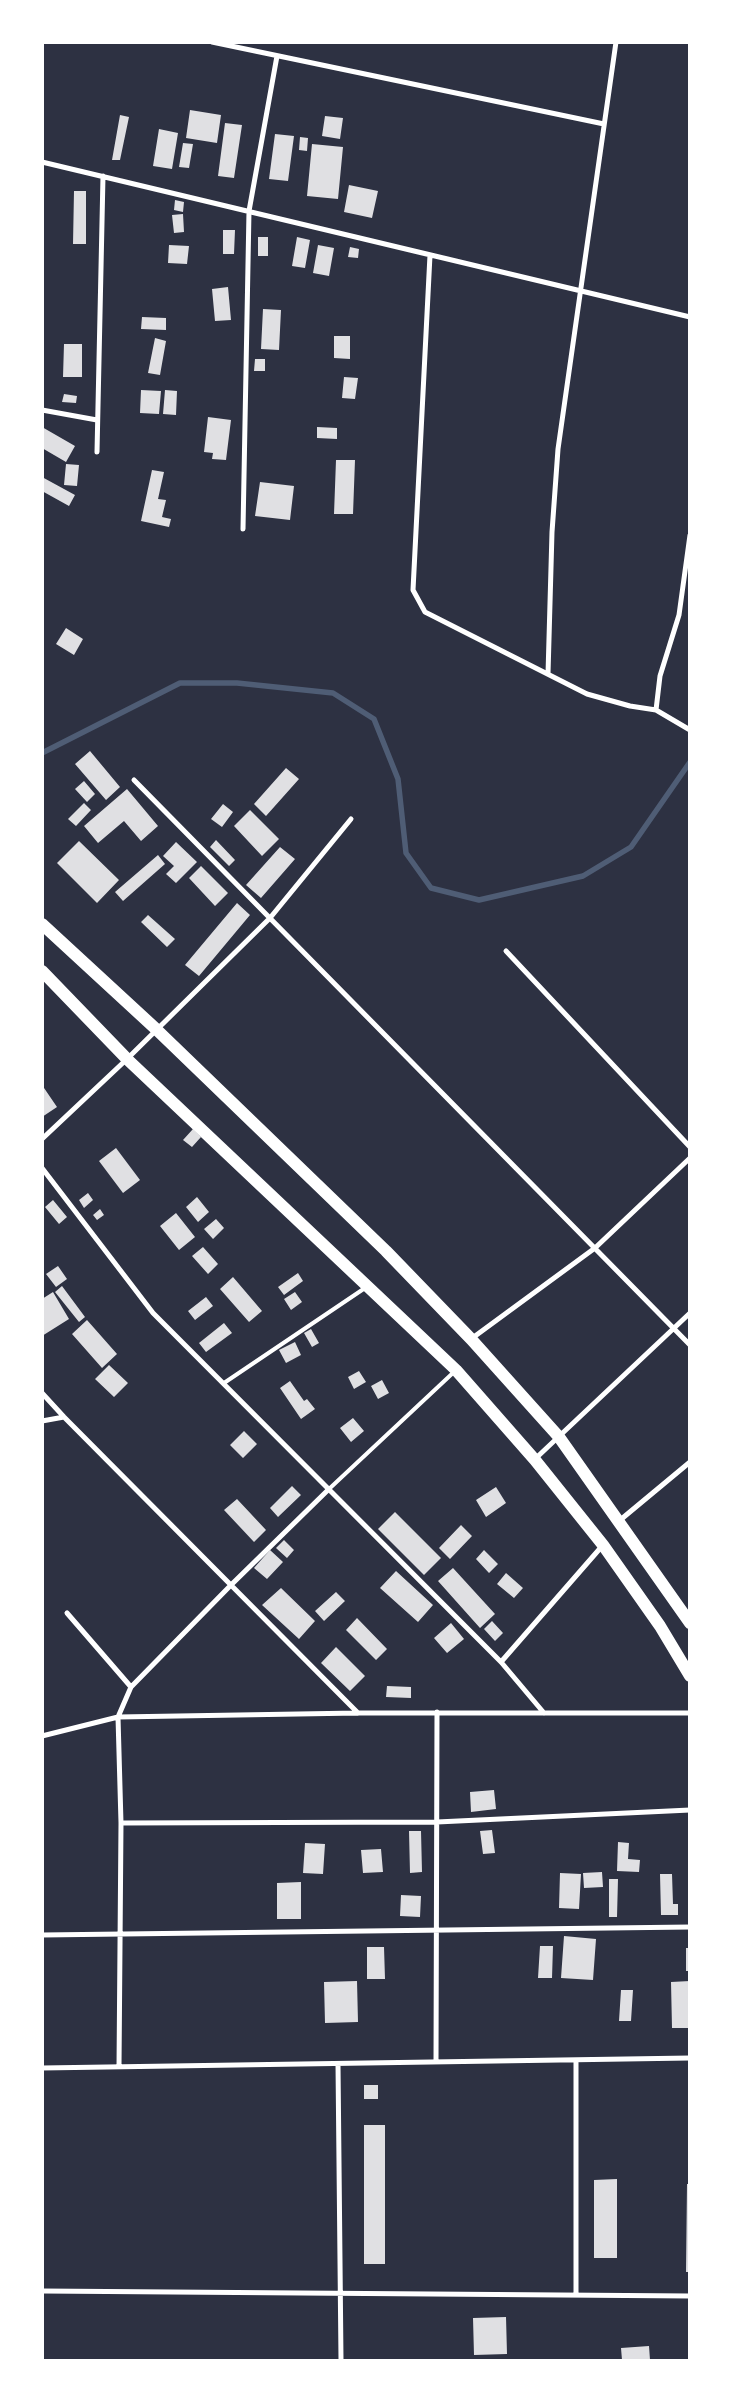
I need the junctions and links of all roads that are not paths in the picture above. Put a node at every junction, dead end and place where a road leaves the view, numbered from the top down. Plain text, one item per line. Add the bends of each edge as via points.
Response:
1 (212, 42) edge
2 (616, 42) edge
3 (277, 56) junction
4 (604, 124) junction
5 (42, 162) edge
6 (103, 176) junction
7 (250, 211) junction
8 (430, 255) junction
9 (581, 290) junction
10 (690, 317) edge
11 (42, 410) edge
12 (97, 420) junction
13 (96, 452) dead end
14 (243, 529) dead end
15 (690, 535) edge
16 (548, 674) junction
17 (656, 710) junction
18 (690, 730) edge
19 (134, 780) dead end
20 (352, 819) dead end
21 (270, 918) junction
22 (42, 924) edge
23 (506, 952) dead end
24 (42, 971) edge
25 (157, 1030) junction
26 (127, 1059) junction
27 (42, 1138) edge
28 (690, 1147) edge
29 (690, 1158) edge
30 (42, 1168) edge
31 (595, 1248) junction
32 (368, 1286) junction
33 (690, 1313) edge
34 (673, 1328) junction
35 (471, 1339) junction
36 (690, 1345) edge
37 (456, 1370) junction
38 (224, 1383) junction
39 (42, 1393) edge
40 (64, 1418) junction
41 (42, 1421) edge
42 (558, 1437) junction
43 (535, 1460) junction
44 (690, 1462) edge
45 (329, 1489) junction
46 (619, 1522) junction
47 (603, 1545) junction
48 (231, 1585) junction
49 (686, 1608) edge
50 (67, 1613) dead end
51 (690, 1623) edge
52 (501, 1662) junction
53 (690, 1676) edge
54 (131, 1687) junction
55 (437, 1712) junction
56 (544, 1712) junction
57 (358, 1713) junction
58 (690, 1713) edge
59 (118, 1717) junction
60 (42, 1736) edge
61 (690, 1810) edge
62 (437, 1822) junction
63 (121, 1823) junction
64 (690, 1928) edge
65 (120, 1932) junction
66 (436, 1932) junction
67 (42, 1935) edge
68 (690, 2058) edge
69 (576, 2060) junction
70 (436, 2062) junction
71 (338, 2064) junction
72 (119, 2067) junction
73 (42, 2068) edge
74 (42, 2291) edge
75 (340, 2293) junction
76 (576, 2295) junction
77 (690, 2296) edge
78 (341, 2360) edge

1 - 3 street
2 - 4 street
3 - 4 street
3 - 7 street
4 - 9 street
5 - 6 street
6 - 7 street
6 - 12 street
7 - 8 street
7 - 14 street
8 - 9 street
8 - 16 street via 413,590 425,612
9 - 10 street
9 - 16 street via 558,450
11 - 12 street
12 - 13 street
15 - 17 street via 679,616 660,676
16 - 17 street via 587,694
17 - 18 street
19 - 21 street
20 - 21 street
21 - 25 street
21 - 31 street
22 - 25 main road
23 - 28 street
24 - 26 main road
25 - 26 street
25 - 35 main road via 386,1251
26 - 27 street
26 - 32 main road
29 - 31 street
30 - 38 street via 154,1313
31 - 34 street
31 - 35 street
32 - 37 main road
32 - 38 lane
33 - 34 street
34 - 36 street
34 - 42 street
35 - 42 main road
37 - 43 main road
37 - 45 lane
38 - 45 street
39 - 40 street
40 - 41 street
40 - 48 street
42 - 43 street
42 - 46 main road
43 - 47 main road
44 - 46 street
45 - 48 street
45 - 52 street
46 - 49 main road
47 - 52 street
47 - 53 main road via 660,1626
48 - 54 street
48 - 57 street
49 - 51 main road
50 - 54 street
52 - 56 street
54 - 59 street
55 - 56 street
55 - 57 street
55 - 62 street
56 - 58 street
57 - 59 street
59 - 60 street
59 - 63 street
61 - 62 street
62 - 63 street
62 - 66 street
63 - 65 street
64 - 66 street
65 - 66 street
65 - 67 street
65 - 72 street
66 - 70 street
68 - 69 street
69 - 70 street
69 - 76 street
70 - 71 street
71 - 72 street
71 - 75 street
72 - 73 street
74 - 75 street
75 - 76 street
75 - 78 street
76 - 77 street

